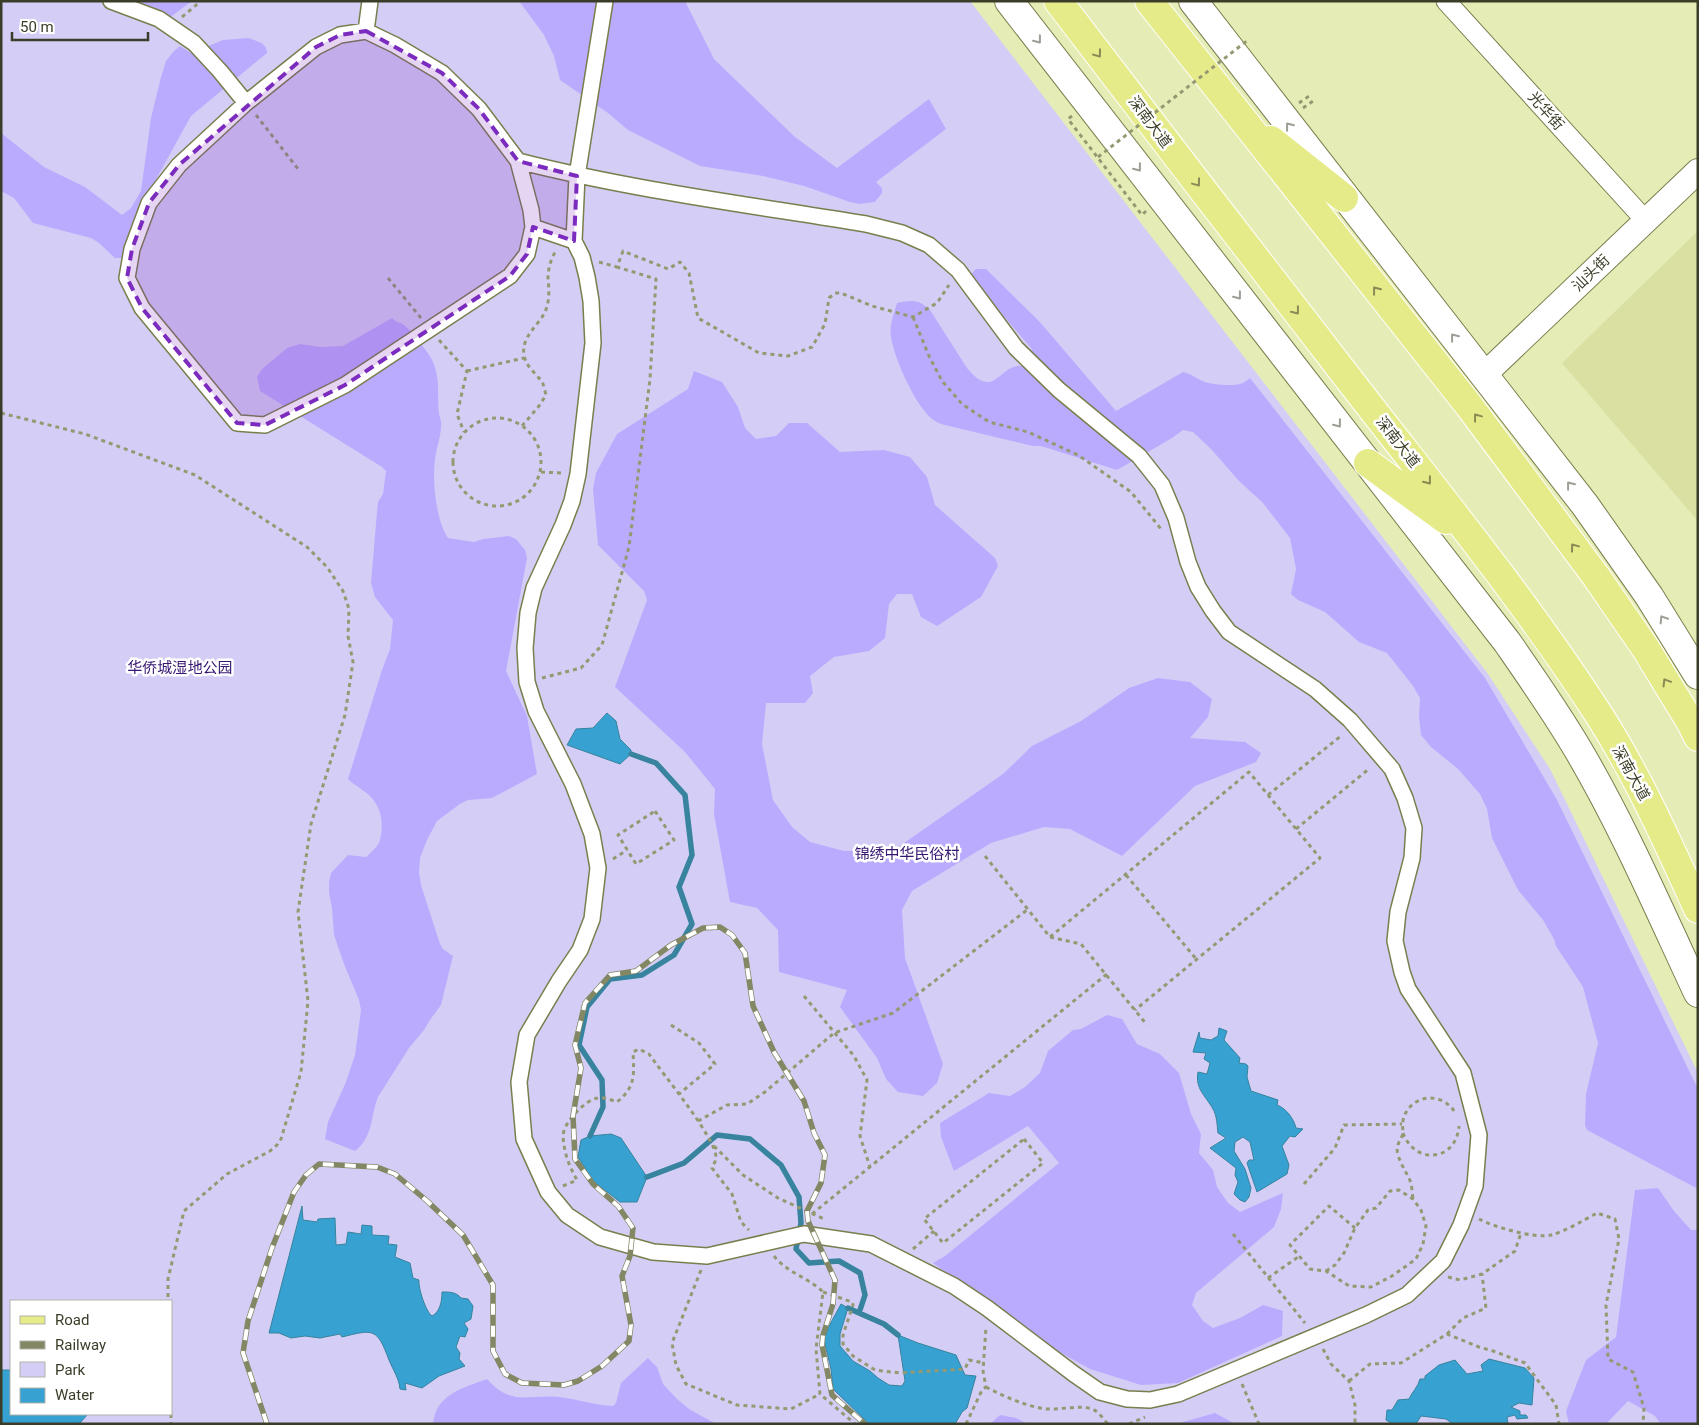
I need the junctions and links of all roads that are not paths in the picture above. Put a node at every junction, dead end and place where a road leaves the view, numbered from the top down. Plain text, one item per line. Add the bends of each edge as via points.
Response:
1 (111, 1) edge
2 (370, 1) edge
3 (605, 1) edge
4 (1009, 1) edge
5 (1058, 1) edge
6 (1149, 1) edge
7 (1193, 1) edge
8 (1446, 1) edge
9 (366, 31) junction
10 (246, 103) junction
11 (1234, 110) junction
12 (518, 161) junction
13 (1698, 171) edge
14 (578, 176) junction
15 (1344, 198) junction
16 (1646, 220) junction
17 (533, 227) junction
18 (568, 239) junction
19 (1484, 375) junction
20 (1368, 463) junction
21 (1473, 539) junction
22 (1698, 675) edge
23 (1696, 731) edge
24 (1698, 909) edge
25 (1698, 993) edge

1 - 10 street via 160,19 194,43
2 - 9 street
3 - 14 street
4 -> 20 main road
5 -> 21 main road, 深南大道
6 - 11 main road
15 -> 7 main road
8 - 16 street, 光华街
9 - 10 street via 340,34 316,47
9 - 12 street via 395,44 442,73 479,109
10 - 17 street via 179,165 149,203 132,249 127,278 142,308 237,423 265,425 345,386 430,330 510,276 527,254
11 - 15 main road
23 -> 11 main road via 1646,649 1470,407
12 - 14 street
12 - 17 street
13 - 16 street, 汕头街
14 - 18 street
14 - 18 street via 866,224 902,233 929,245 958,270 1016,348 1059,390 1138,456 1162,485 1198,587 1230,632 1316,689 1354,725 1392,769 1414,828 1412,858 1398,912 1395,941 1402,972 1408,989 1463,1073 1479,1135 1475,1186 1443,1261 1407,1295 1178,1394 1150,1400 1127,1399 1100,1392 954,1286 871,1244 797,1235 707,1256 653,1252 600,1237 568,1215 548,1192 524,1139 519,1082 527,1035 580,950 592,919 598,868 592,834 573,784 536,712 527,682 525,648 534,588 572,501 593,343 587,277 582,257
19 -> 15 main road
16 - 19 street, 汕头街
17 - 18 street
22 -> 19 main road via 1585,505
20 - 21 main road
20 - 25 main road via 1506,642 1580,752 1617,821
21 - 24 main road, 深南大道 via 1600,716 1638,782

